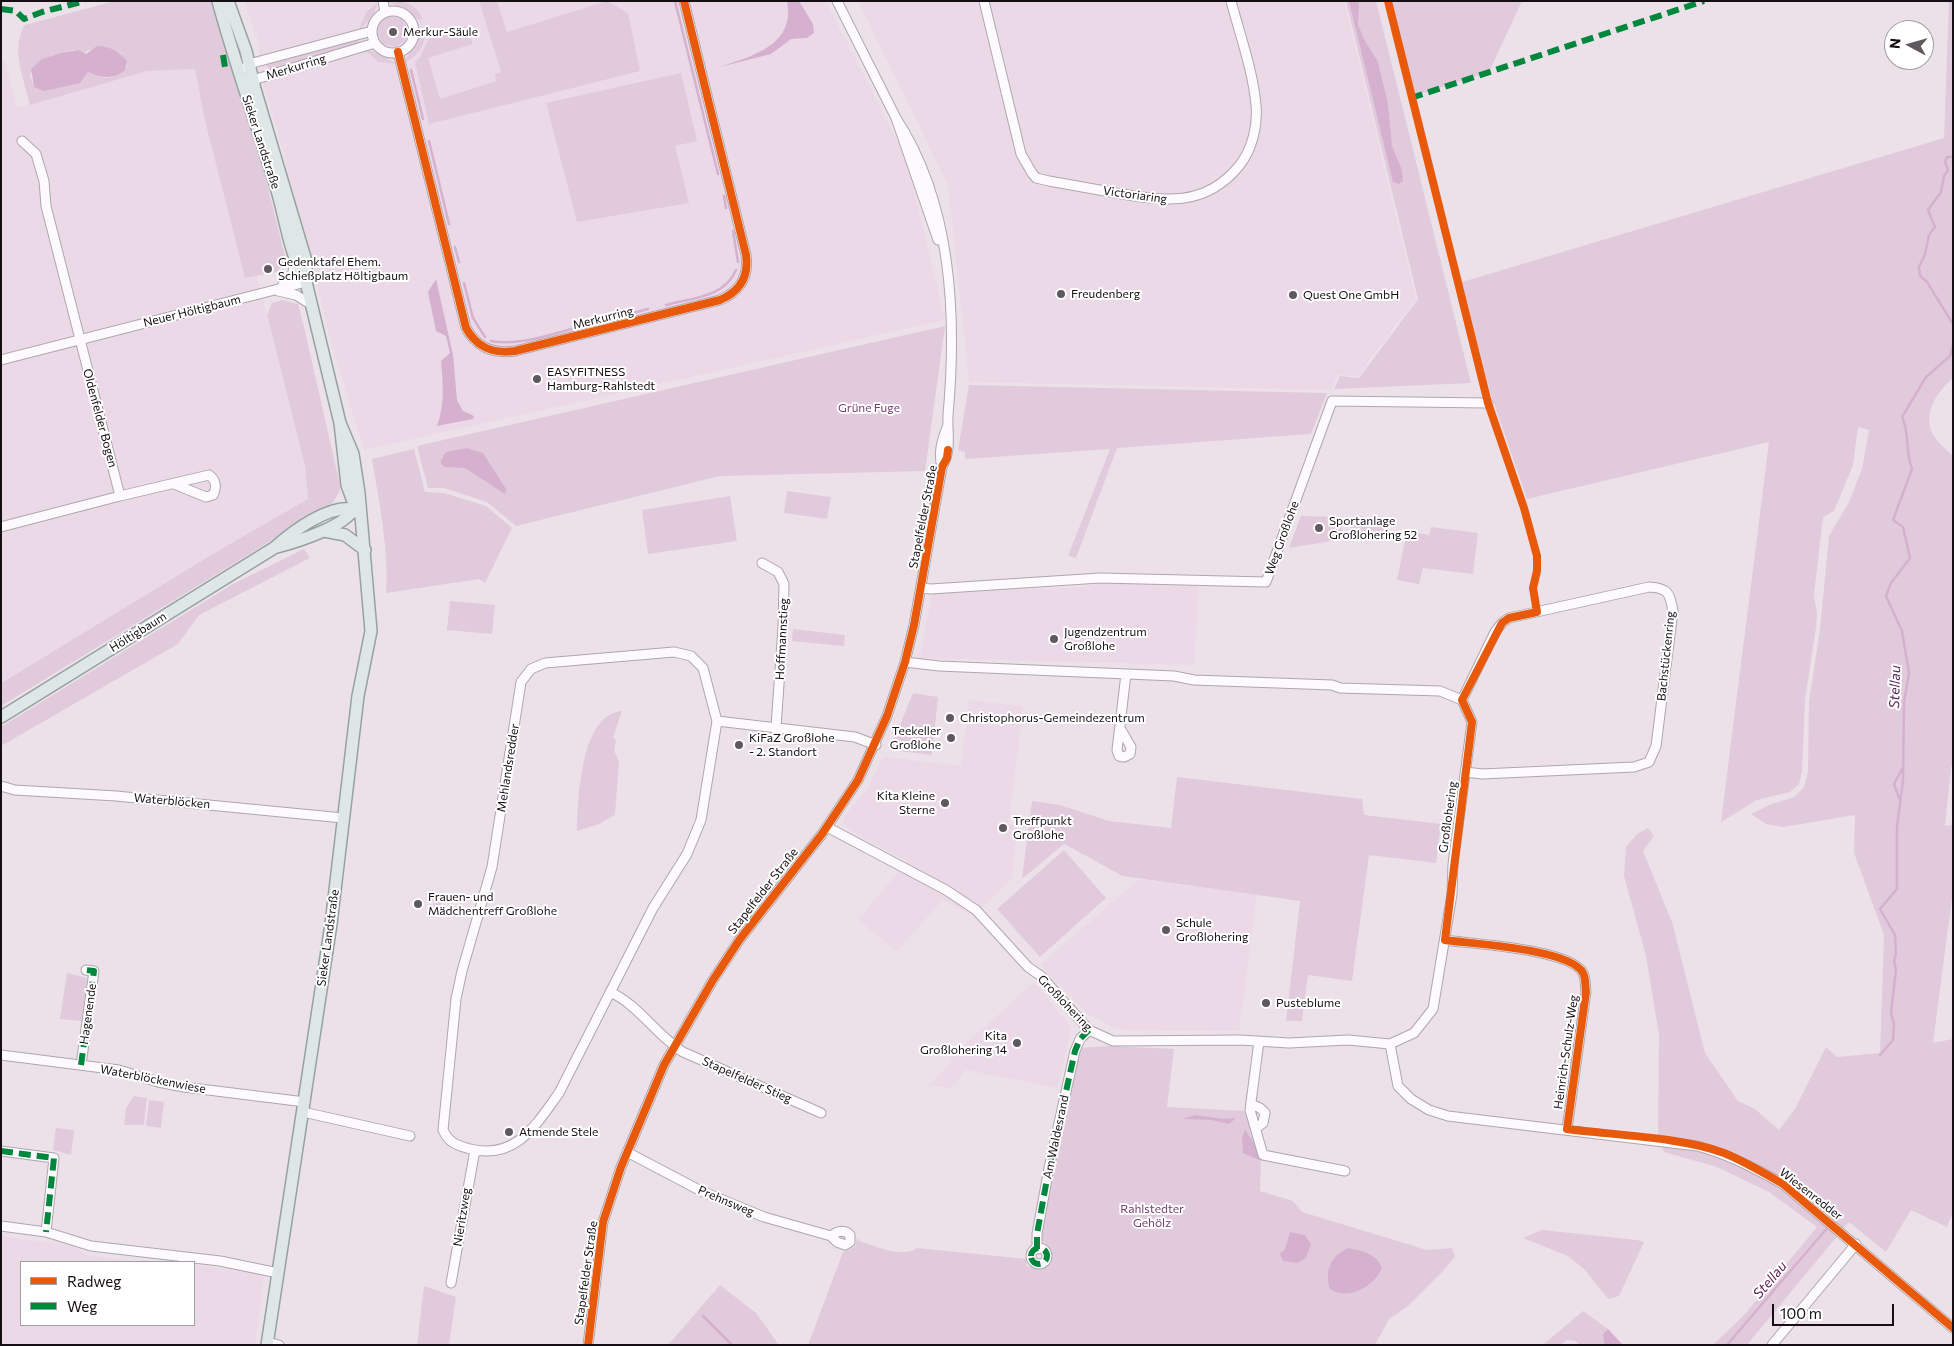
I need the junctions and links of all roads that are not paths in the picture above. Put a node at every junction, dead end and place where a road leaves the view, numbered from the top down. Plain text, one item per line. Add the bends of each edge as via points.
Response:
1 (218, 1) edge
2 (228, 1) edge
3 (383, 1) edge
4 (684, 1) edge
5 (837, 1) edge
6 (984, 1) edge
7 (1231, 1) edge
8 (386, 12) junction
9 (372, 31) junction
10 (375, 43) junction
11 (398, 52) junction
12 (249, 64) junction
13 (238, 74) junction
14 (253, 80) junction
15 (896, 118) junction
16 (22, 141) dead end
17 (944, 252) junction
18 (295, 263) junction
19 (306, 282) junction
20 (273, 290) junction
21 (312, 305) junction
22 (79, 339) junction
23 (1, 360) edge
24 (1488, 403) dead end
25 (340, 423) junction
26 (174, 484) dead end
27 (347, 485) junction
28 (359, 493) junction
29 (120, 496) junction
30 (355, 509) junction
31 (335, 511) junction
32 (1, 527) edge
33 (362, 530) junction
34 (320, 531) junction
35 (274, 548) junction
36 (365, 550) junction
37 (762, 563) dead end
38 (921, 588) junction
39 (905, 662) junction
40 (1126, 674) junction
41 (1462, 700) junction
42 (1, 717) edge
43 (717, 721) junction
44 (776, 727) junction
45 (1120, 728) dead end
46 (876, 745) junction
47 (1466, 772) junction
48 (1, 786) edge
49 (344, 818) junction
50 (827, 827) junction
51 (1445, 940) junction
52 (86, 970) dead end
53 (610, 992) junction
54 (1089, 1030) junction
55 (1259, 1041) junction
56 (1390, 1044) junction
57 (674, 1046) junction
58 (1, 1055) edge
59 (81, 1065) junction
60 (304, 1107) junction
61 (821, 1113) dead end
62 (1567, 1129) junction
63 (410, 1136) dead end
64 (475, 1150) junction
65 (1, 1151) edge
66 (627, 1152) junction
67 (1345, 1171) dead end
68 (1, 1226) edge
69 (46, 1232) junction
70 (832, 1236) dead end
71 (1856, 1244) junction
72 (1037, 1249) dead end
73 (278, 1273) junction
74 (451, 1284) dead end
75 (1953, 1328) edge
76 (271, 1344) edge
77 (588, 1345) edge
78 (1772, 1345) edge

1 - 13 main road, Sieker Landstraße
2 - 12 main road, Sieker Landstraße
3 - 8 street
4 - 11 street, Merkurring via 745,247 747,265 743,281 720,300 515,351 488,350 475,342 466,328
5 - 15 street, Stapelfelder Straße
6 - 7 street, Victoriaring via 1019,148 1036,178 1169,201 1195,196 1223,181 1242,163 1252,142 1255,99
8 - 9 street via 375,20
8 - 11 street via 402,13 413,26 411,41
9 - 10 street
9 - 12 street, Merkurring
10 - 11 street via 384,51
10 - 14 street, Merkurring
12 - 13 street, Merkurring
12 - 14 main road, Sieker Landstraße
13 - 14 street, Merkurring
13 - 18 main road, Sieker Landstraße via 280,199
14 - 19 main road, Sieker Landstraße via 306,261
15 - 17 street, Stapelfelder Straße via 932,226
15 - 17 street, Stapelfelder Straße via 912,143 928,181
16 - 22 street via 36,154 44,181 46,206
17 - 38 street, Stapelfelder Straße via 952,332 948,425 939,457 942,467
18 - 19 main road, Sieker Landstraße
18 - 20 street via 288,282
19 - 20 street, Neuer Höltigbaum
19 - 21 main road, Sieker Landstraße
20 - 21 street via 291,293
20 - 22 street, Neuer Höltigbaum
21 - 25 main road, Sieker Landstraße
22 - 23 street, Neuer Höltigbaum
22 - 29 street, Oldenfelder Bogen
24 - 38 street, Weg Großlohe via 1332,401 1266,582 1100,578
25 - 27 main road, Sieker Landstraße
25 - 28 main road, Sieker Landstraße via 353,454
26 - 29 street
27 - 30 main road, Sieker Landstraße
27 - 31 main road, Sieker Landstraße via 343,502
28 - 30 main road, Sieker Landstraße
28 - 33 main road, Sieker Landstraße
29 - 32 street
30 - 31 main road
30 - 33 main road, Sieker Landstraße
30 - 34 main road via 351,516
31 - 35 main road, Höltigbaum via 294,530
33 - 36 main road, Sieker Landstraße
34 - 35 main road, Höltigbaum
34 - 36 main road via 345,535
35 - 42 main road, Höltigbaum
36 - 49 main road, Sieker Landstraße via 371,631 358,696
37 - 44 street, Hoffmannstieg via 778,572 784,584
38 - 39 street, Stapelfelder Straße
39 - 40 street
39 - 46 street, Stapelfelder Straße
40 - 41 street via 1440,691
40 - 45 street
41 - 47 street, Großlohering via 1472,722
41 - 47 street, Bachstückenring via 1495,632 1509,618 1649,587 1662,588 1670,596 1673,611 1656,746 1649,762 1634,768
43 - 44 street
43 - 53 street, Mehlandsredder via 701,820 693,842 653,908
43 - 64 street, Mehlandsredder via 703,668 698,661 682,653 545,663 531,669 523,679 493,860 462,971 451,1044 443,1130 457,1145
44 - 46 street via 855,737
46 - 50 street, Stapelfelder Straße via 858,780
47 - 51 street, Großlohering
48 - 49 street, Waterblöcken via 15,790 123,796
49 - 60 main road, Sieker Landstraße
50 - 54 street, Großlohering via 946,890 976,910
50 - 57 street, Stapelfelder Straße via 740,939
51 - 56 street, Großlohering via 1430,1016 1414,1033
51 - 62 street, Heinrich-Schulz-Weg via 1549,954 1573,962 1584,973 1586,992
52 - 59 street, Hagenende via 94,971
53 - 57 street via 626,999
53 - 64 street, Mehlandsredder via 559,1093 527,1135 508,1148
54 - 55 street, Großlohering via 1112,1041
54 - 72 street, Am Waldesrand via 1074,1050 1049,1168
55 - 56 street, Großlohering via 1348,1040
55 - 67 street via 1250,1110 1263,1155
56 - 62 street, Wiesenredder via 1398,1086 1429,1110 1448,1116
57 - 61 street, Stapelfelder Stieg
57 - 66 street, Stapelfelder Straße
58 - 59 street, Waterblöckenwiese
59 - 60 street, Waterblöckenwiese via 120,1070 184,1087
60 - 63 street
60 - 73 main road, Sieker Landstraße
62 - 71 street, Wiesenredder via 1688,1144 1724,1153 1783,1184
64 - 74 street, Nieritzweg
65 - 69 street via 54,1158
66 - 70 street, Prehnsweg via 701,1192 764,1217
66 - 77 street, Stapelfelder Straße via 602,1228
68 - 69 street
69 - 73 street via 91,1246 220,1261
71 - 75 street, Wiesenredder
71 - 78 street
73 - 76 main road, Sieker Landstraße

